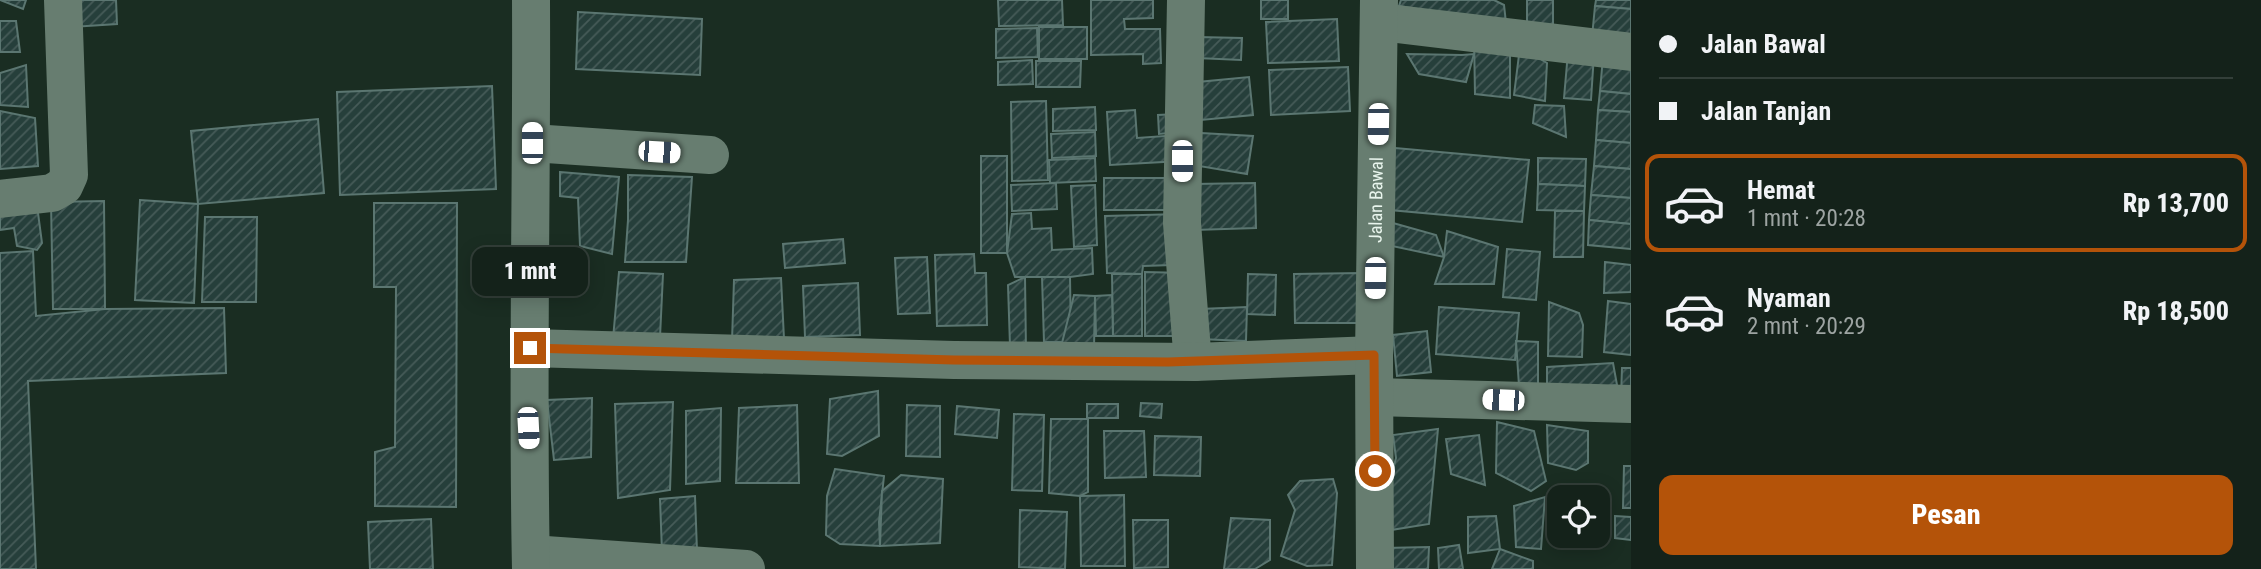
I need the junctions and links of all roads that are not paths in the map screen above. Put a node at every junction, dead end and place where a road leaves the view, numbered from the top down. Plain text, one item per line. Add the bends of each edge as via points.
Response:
1 (63, 0) edge
2 (531, 0) edge
3 (1186, 0) edge
4 (1380, 11) edge
5 (1631, 52) edge
6 (532, 143) junction
7 (710, 155) dead end
8 (0, 199) edge
9 (530, 348) junction
10 (1374, 355) junction
11 (1195, 362) junction
12 (1375, 397) junction
13 (1631, 404) edge
14 (531, 561) edge
15 (746, 569) edge
16 (1375, 569) edge

1 - 8 street via 69,175 64,186 52,193
2 - 6 street
3 - 11 street via 1182,223
4 - 5 street
4 - 10 street, Jalan Bawal
6 - 7 street
6 - 9 street
9 - 11 street
9 - 14 street
10 - 11 street
10 - 12 street, Jalan Bawal
12 - 13 street
12 - 16 street, Jalan Bawal
14 - 15 street

